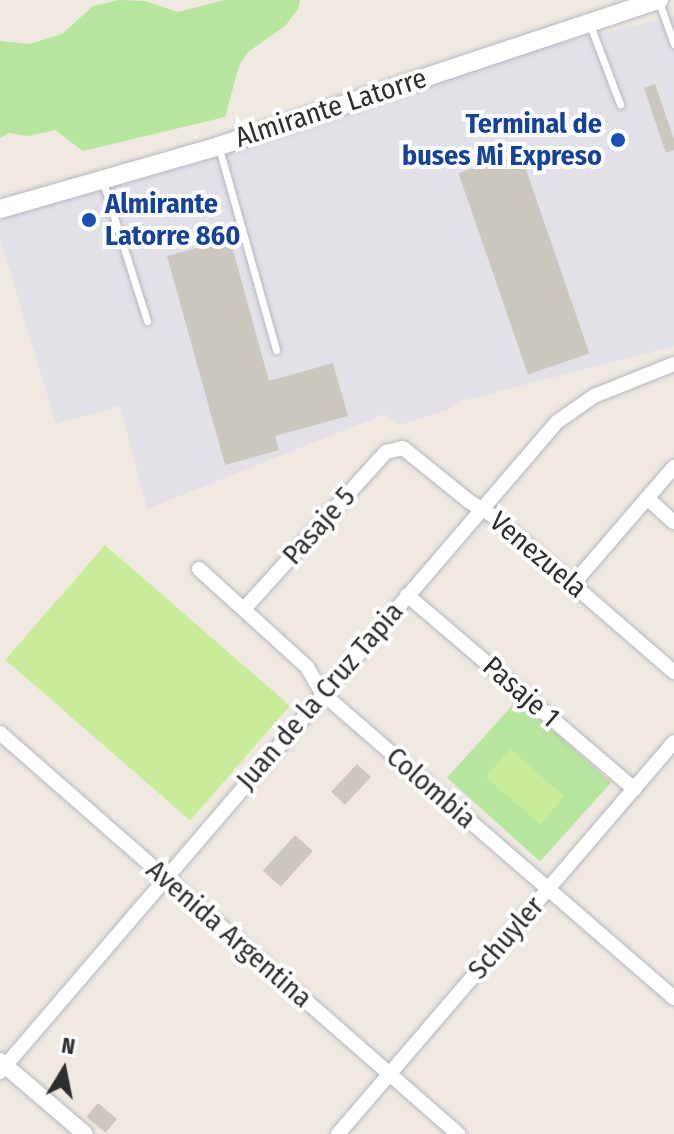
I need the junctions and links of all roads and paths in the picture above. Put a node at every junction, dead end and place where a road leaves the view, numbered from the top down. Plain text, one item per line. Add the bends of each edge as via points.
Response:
1 (658, 0) edge
2 (590, 23) junction
3 (674, 44) edge
4 (620, 104) dead end
5 (219, 146) junction
6 (102, 180) junction
7 (0, 209) edge
8 (147, 321) dead end
9 (276, 350) dead end
10 (673, 366) edge
11 (397, 447) joint
12 (674, 467) edge
13 (647, 498) junction
14 (482, 509) junction
15 (674, 522) edge
16 (199, 569) dead end
17 (573, 584) junction
18 (407, 595) junction
19 (244, 609) junction
20 (674, 672) edge
21 (322, 693) junction
22 (0, 733) edge
23 (674, 742) edge
24 (634, 789) junction
25 (164, 879) junction
26 (548, 889) junction
27 (674, 998) edge
28 (2, 1066) edge
29 (390, 1073) junction
30 (85, 1134) edge
31 (338, 1134) edge
32 (458, 1134) edge

1 - 2 main road, Almirante Latorre
1 - 3 lane
2 - 4 lane
2 - 5 main road, Almirante Latorre
5 - 6 main road, Almirante Latorre
5 - 9 lane
6 - 7 main road, Almirante Latorre
6 - 8 lane
10 - 14 street, Juan de la Cruz Tapia via 573,407
11 - 14 street, Venezuela
11 - 19 street, Pasaje 5 via 386,452
12 - 13 street
13 - 15 street
13 - 17 street
14 - 17 street, Venezuela
14 - 18 street, Juan de la Cruz Tapia
16 - 19 street, Colombia
17 - 20 street, Venezuela
18 - 21 street, Juan de la Cruz Tapia
18 - 24 street, Pasaje 1
19 - 21 street, Colombia via 307,667
21 - 25 street, Juan de la Cruz Tapia
21 - 26 street, Colombia
22 - 25 street, Avenida Argentina
23 - 24 street, Schuyler
24 - 26 street, Schuyler
25 - 28 street, Juan de la Cruz Tapia
25 - 29 street, Avenida Argentina
26 - 27 street, Colombia
26 - 29 street, Schuyler
28 - 30 street
29 - 31 street, Schuyler
29 - 32 street, Avenida Argentina

